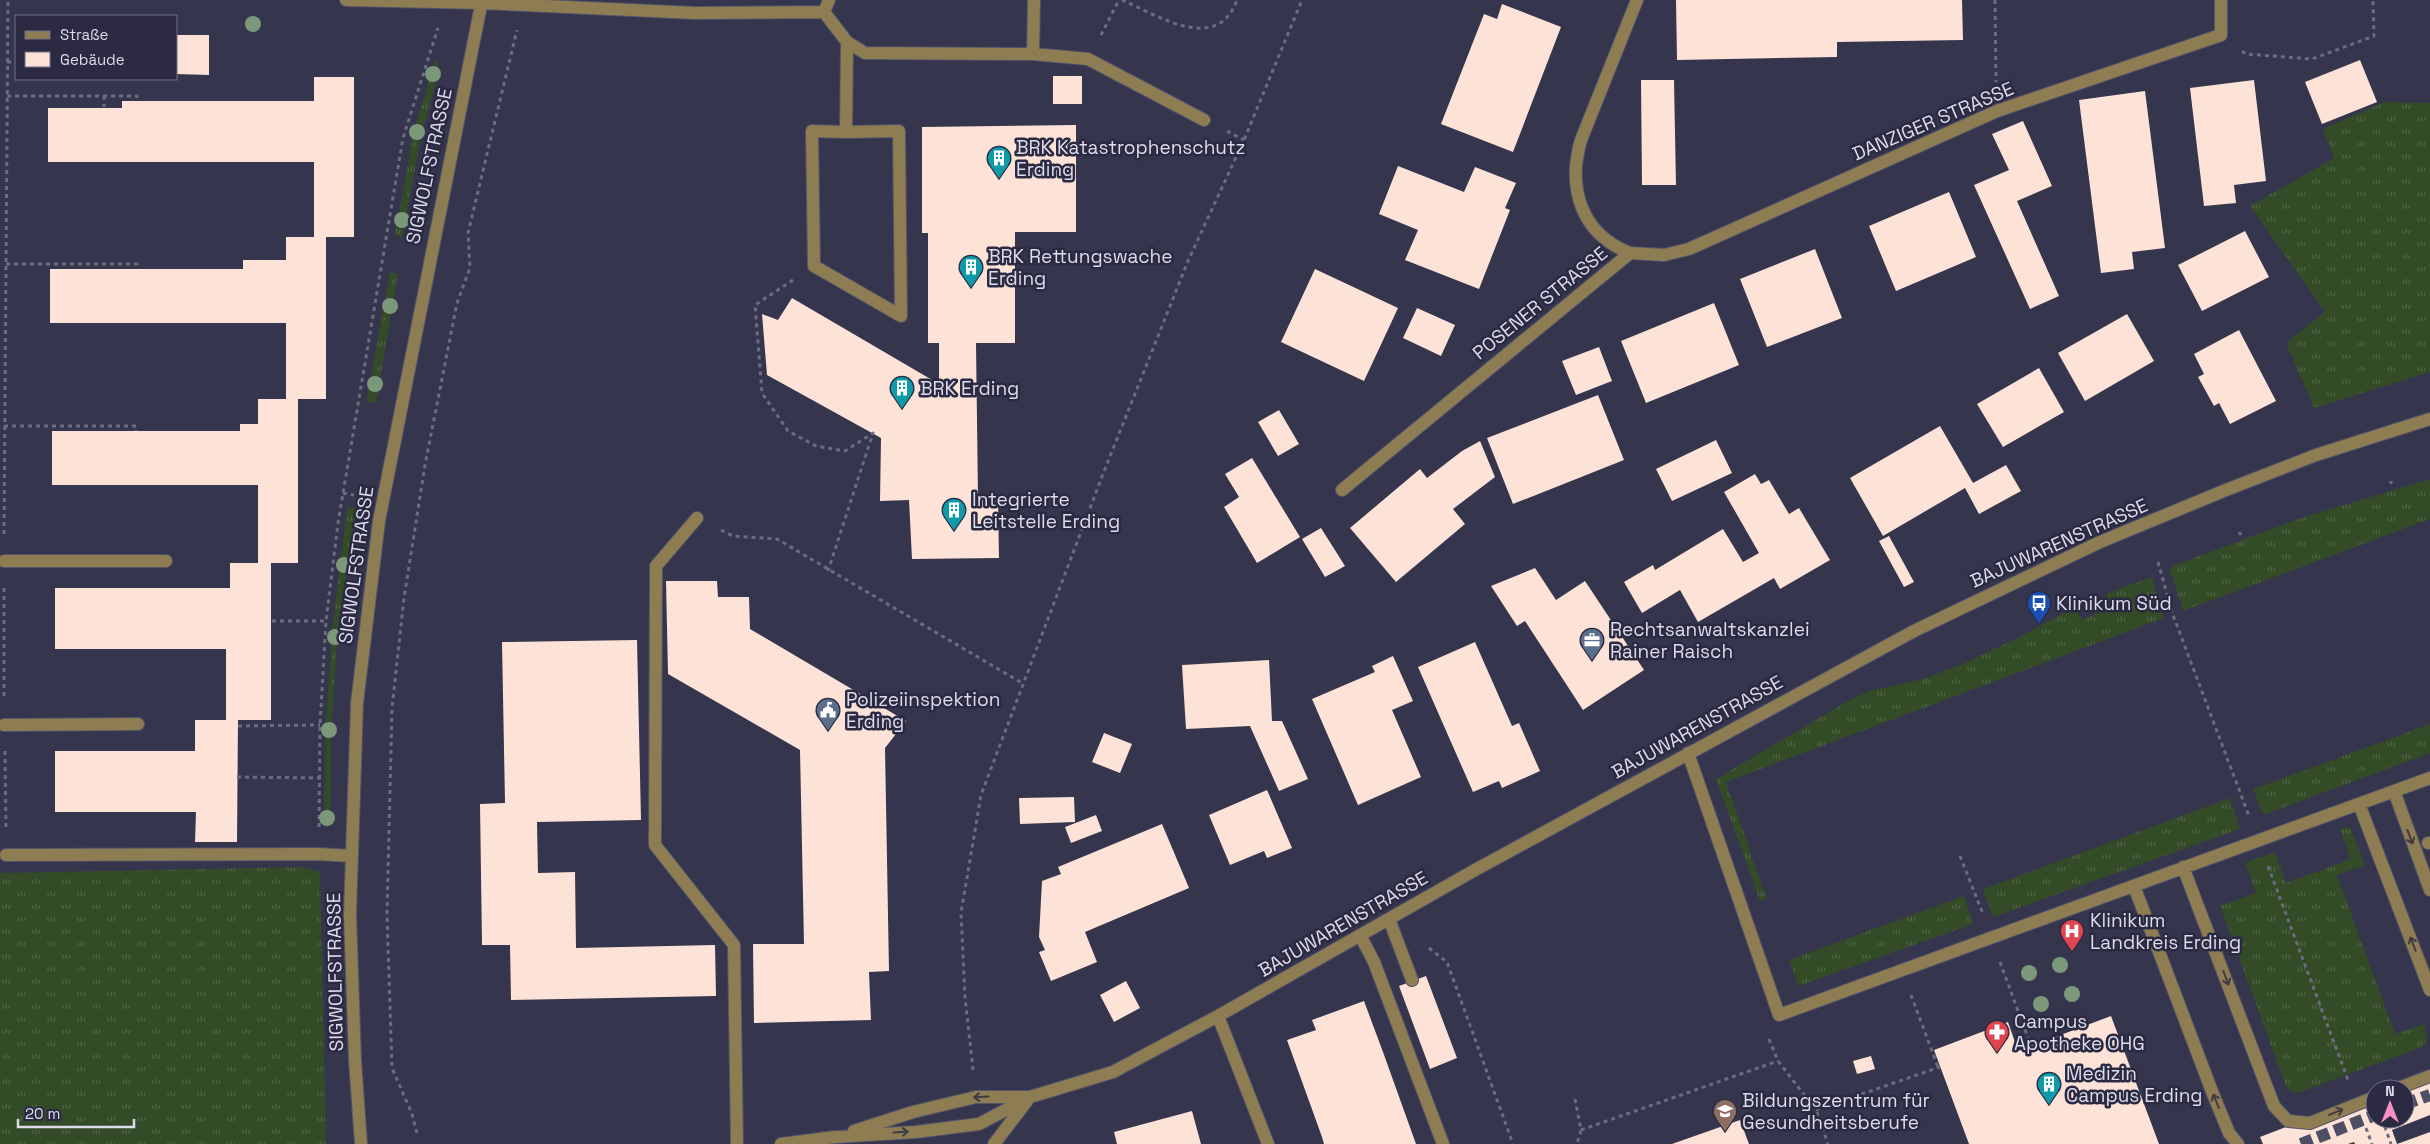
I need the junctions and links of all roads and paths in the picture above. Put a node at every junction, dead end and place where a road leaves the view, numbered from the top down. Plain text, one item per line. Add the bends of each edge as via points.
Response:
1 (8, 0) edge
2 (346, 0) edge
3 (1034, 0) edge
4 (1120, 0) edge
5 (1237, 0) edge
6 (1302, 0) edge
7 (1637, 0) edge
8 (1994, 0) edge
9 (2221, 0) edge
10 (2373, 0) edge
11 (482, 1) edge
12 (523, 5) junction
13 (826, 6) edge
14 (2221, 35) junction
15 (435, 41) dead end
16 (847, 42) junction
17 (1033, 54) junction
18 (1088, 59) junction
19 (7, 62) junction
20 (15, 62) edge
21 (7, 96) junction
22 (104, 96) junction
23 (136, 101) dead end
24 (104, 107) dead end
25 (1997, 111) junction
26 (1204, 120) dead end
27 (846, 132) junction
28 (1630, 253) junction
29 (6, 264) junction
30 (104, 264) junction
31 (814, 266) junction
32 (104, 269) dead end
33 (136, 269) dead end
34 (0, 357) edge
35 (5, 357) junction
36 (2430, 419) edge
37 (4, 426) junction
38 (102, 426) junction
39 (102, 431) dead end
40 (136, 431) dead end
41 (1342, 490) dead end
42 (343, 493) junction
43 (354, 495) dead end
44 (697, 518) joint
45 (4, 561) junction
46 (166, 561) dead end
47 (2158, 562) dead end
48 (828, 571) junction
49 (2037, 617) dead end
50 (272, 621) dead end
51 (326, 621) junction
52 (2039, 624) dead end
53 (2, 683) edge
54 (1022, 683) junction
55 (246, 720) dead end
56 (138, 724) dead end
57 (4, 725) junction
58 (320, 725) junction
59 (238, 726) dead end
60 (247, 726) junction
61 (1688, 754) junction
62 (237, 777) dead end
63 (321, 778) junction
64 (2430, 778) edge
65 (2394, 791) junction
66 (2241, 794) dead end
67 (2360, 804) junction
68 (2258, 840) junction
69 (318, 854) junction
70 (6, 855) joint
71 (352, 856) junction
72 (1960, 856) dead end
73 (2183, 867) junction
74 (1972, 885) dead end
75 (2134, 886) junction
76 (2430, 890) edge
77 (1408, 908) junction
78 (1389, 919) junction
79 (1360, 935) junction
80 (1991, 938) junction
81 (1902, 970) junction
82 (1412, 980) dead end
83 (2430, 990) edge
84 (1218, 1016) junction
85 (2031, 1046) dead end
86 (1778, 1061) dead end
87 (973, 1072) dead end
88 (2430, 1076) edge
89 (2415, 1082) edge
90 (1030, 1097) junction
91 (1575, 1099) dead end
92 (2365, 1101) edge
93 (2357, 1104) junction
94 (1816, 1110) dead end
95 (2386, 1129) edge
96 (1581, 1130) junction
97 (417, 1133) dead end
98 (835, 1137) junction
99 (361, 1144) edge
100 (737, 1144) edge
101 (781, 1144) edge
102 (994, 1144) edge
103 (1268, 1144) edge
104 (1443, 1144) edge
105 (1513, 1144) edge
106 (1577, 1144) edge
107 (2238, 1144) edge
108 (2372, 1144) edge
109 (2391, 1144) edge

1 - 19 path
2 - 11 street
3 - 17 street
4 - 5 path via 1184,28 1207,28 1223,21
4 - 18 path
6 - 54 path via 1244,140 1188,261
7 - 28 street, POSENER STRASSE via 1581,140 1574,184 1584,214 1597,232 1613,246
8 - 25 path
9 - 14 street
10 - 14 path via 2374,36 2312,58 2246,54
11 - 12 street
11 - 71 street, SIGWOLFSTRASSE via 379,521 357,703
12 - 13 street via 696,13
12 - 97 path via 468,233 470,268 457,304 425,466 404,598 392,708 387,914 392,1068
13 - 16 street
14 - 25 street, DANZIGER STRASSE
15 - 42 path via 403,138
16 - 17 street via 865,53
16 - 27 street
17 - 18 street
18 - 26 street
19 - 20 path
19 - 21 path
21 - 22 path
21 - 29 path
22 - 23 path via 136,96
22 - 24 path
25 - 28 street, DANZIGER STRASSE via 1689,250 1664,255
27 - 31 street via 812,131
27 - 31 street via 899,131 901,316
28 - 41 street, POSENER STRASSE
29 - 30 path
29 - 35 path
30 - 32 path
30 - 33 path via 136,264
31 - 48 path via 755,305 762,394 788,431 816,446 845,451 873,433
34 - 35 path
35 - 37 path
36 - 61 street, BAJUWARENSTRASSE via 2316,455 2100,542 1914,631
37 - 38 path
37 - 45 path
38 - 39 path
38 - 40 path via 136,426
42 - 43 path
42 - 51 path
44 - 48 path via 733,536 777,539
44 - 100 street via 656,566 655,845 734,945
45 - 46 street
45 - 53 path
47 - 66 path via 2173,615
48 - 54 path
49 - 52 path
50 - 51 path
51 - 58 path
53 - 57 path
54 - 87 path via 981,795 962,913 965,996
55 - 60 path
56 - 57 street
57 - 70 path
58 - 60 path
58 - 63 path
59 - 60 path
61 - 77 street, BAJUWARENSTRASSE
61 - 81 street via 1779,1015
62 - 63 path
63 - 69 path
64 - 65 street
65 - 67 street
65 -> 76 street
67 - 68 street
83 -> 67 street
68 - 73 street
68 - 93 path
69 - 70 street
69 - 71 street
71 - 99 street, SIGWOLFSTRASSE via 350,916
72 - 74 path
73 - 75 street
73 -> 93 street via 2274,1106 2288,1121 2310,1122
75 - 80 street
107 -> 75 street via 2229,1133 2213,1094
77 - 78 street, BAJUWARENSTRASSE
77 - 105 path via 1426,945 1448,962
78 - 79 street, BAJUWARENSTRASSE
78 - 82 street
79 - 84 street, BAJUWARENSTRASSE
79 - 104 street via 1374,962
80 - 81 street
80 - 85 path
81 - 94 path via 1939,1067
84 - 90 street, BAJUWARENSTRASSE via 1113,1072
84 - 103 street
86 - 96 path
88 - 89 street
90 -> 98 street, BAJUWARENSTRASSE via 976,1097 913,1112
98 -> 90 street, BAJUWARENSTRASSE via 980,1124
90 - 102 street
91 - 96 path
92 - 93 street
93 - 108 path
95 - 109 path, bridge
96 - 106 path
98 - 101 street, BAJUWARENSTRASSE

